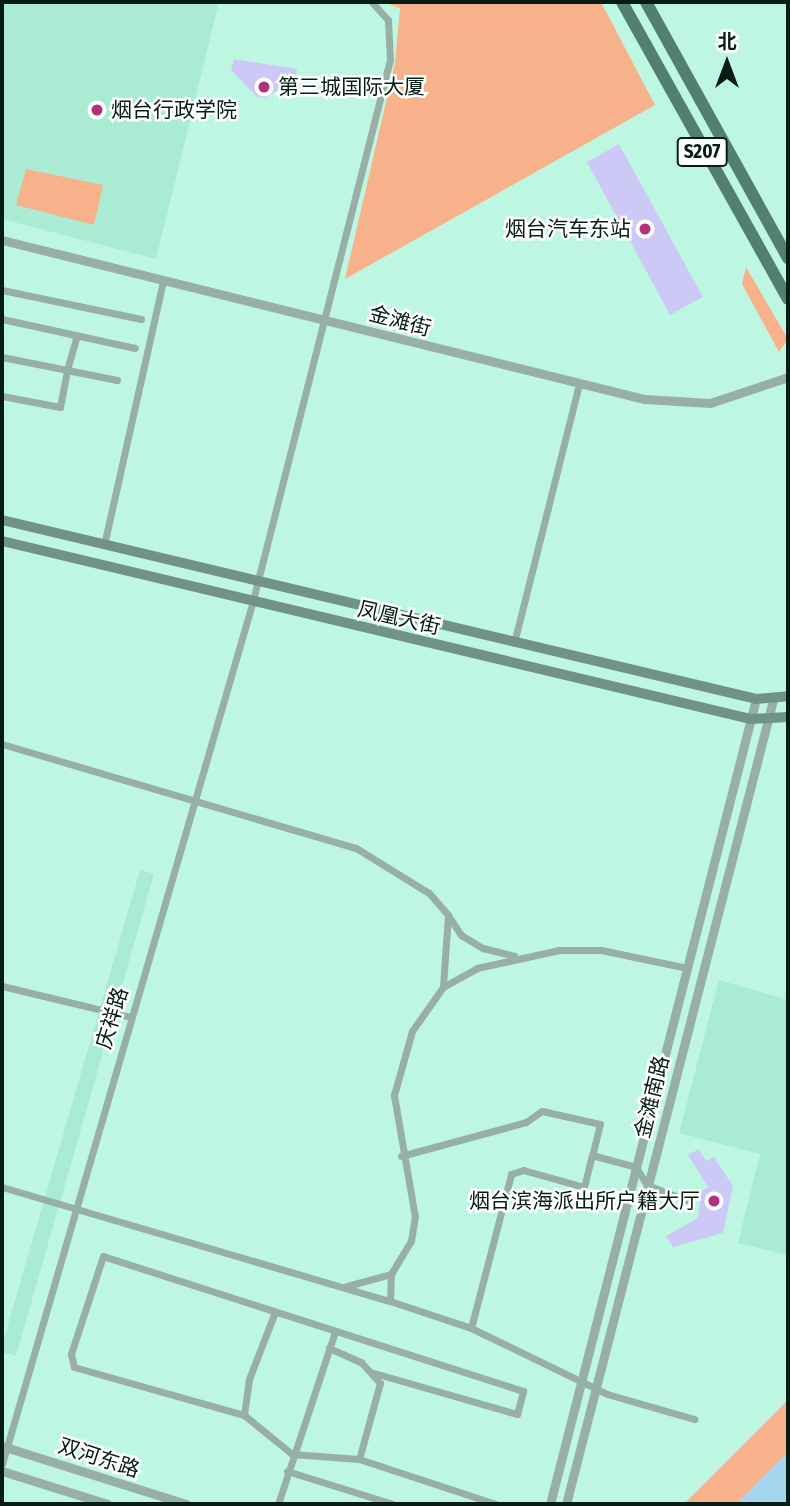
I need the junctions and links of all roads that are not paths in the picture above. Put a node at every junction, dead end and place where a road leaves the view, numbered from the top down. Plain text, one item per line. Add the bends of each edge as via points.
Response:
1 (372, 2) edge
2 (622, 2) edge
3 (646, 2) edge
4 (2, 240) edge
5 (788, 258) edge
6 (163, 279) junction
7 (2, 289) edge
8 (788, 299) edge
9 (2, 319) edge
10 (141, 319) dead end
11 (324, 319) junction
12 (77, 335) junction
13 (135, 348) dead end
14 (2, 357) edge
15 (67, 370) junction
16 (788, 377) edge
17 (117, 380) dead end
18 (579, 385) junction
19 (2, 396) edge
20 (2, 520) edge
21 (2, 541) edge
22 (104, 545) junction
23 (136, 553) junction
24 (126, 572) junction
25 (257, 583) junction
26 (253, 604) junction
27 (382, 612) junction
28 (378, 633) junction
29 (514, 643) junction
30 (698, 686) junction
31 (788, 696) edge
32 (756, 699) junction
33 (773, 700) junction
34 (696, 706) junction
35 (788, 717) edge
36 (751, 719) junction
37 (767, 722) junction
38 (2, 744) edge
39 (196, 799) junction
40 (726, 818) junction
41 (740, 822) junction
42 (448, 915) junction
43 (515, 956) junction
44 (687, 968) junction
45 (2, 986) edge
46 (443, 987) junction
47 (131, 1017) junction
48 (592, 1155) junction
49 (401, 1156) junction
50 (636, 1167) junction
51 (648, 1185) junction
52 (2, 1187) edge
53 (687, 1200) dead end
54 (74, 1208) junction
55 (391, 1274) junction
56 (347, 1286) junction
57 (390, 1301) junction
58 (275, 1312) junction
59 (471, 1328) junction
60 (335, 1332) junction
61 (329, 1348) junction
62 (374, 1373) junction
63 (582, 1379) junction
64 (596, 1387) junction
65 (244, 1416) junction
66 (694, 1419) dead end
67 (4, 1447) edge
68 (292, 1454) junction
69 (359, 1459) junction
70 (2, 1464) edge
71 (2, 1471) edge
72 (287, 1471) junction
73 (107, 1504) edge
74 (186, 1504) edge
75 (278, 1504) edge
76 (393, 1504) edge
77 (496, 1504) edge
78 (550, 1504) edge
79 (566, 1504) edge

1 - 11 street, 庆祥路 via 388,20 390,60
2 - 8 main road, S207
3 - 5 main road, S207
4 - 6 street, 金滩街
6 - 11 street, 金滩街
6 - 22 street
7 - 10 street
9 - 12 street
11 - 18 street, 金滩街
11 - 25 street, 庆祥路
12 - 13 street
12 - 15 street
14 - 15 street
15 - 17 street
15 - 19 street via 60,407
16 - 18 street, 金滩街 via 710,403 644,399
18 - 29 street
20 - 22 main road, 凤凰大街
21 - 24 main road, 凤凰大街
22 - 23 main road, 凤凰大街
23 - 24 main road via 156,561 160,571
23 - 25 main road, 凤凰大街
24 - 26 main road, 凤凰大街
25 - 26 street, 庆祥路
25 - 27 main road, 凤凰大街
26 - 28 main road, 凤凰大街
26 - 39 street, 庆祥路
27 - 28 main road via 356,617 358,625
27 - 29 main road, 凤凰大街
28 - 34 main road, 凤凰大街
29 - 30 main road, 凤凰大街
30 - 32 main road, 凤凰大街
30 - 34 main road via 680,685 673,694
31 - 33 main road, 凤凰大街
32 - 33 main road, 凤凰大街
32 - 36 street, 金滩南路
33 - 37 street, 金滩南路
34 - 36 main road, 凤凰大街
35 - 37 main road, 凤凰大街
36 - 37 main road, 凤凰大街
36 - 40 street, 金滩南路
37 - 41 street, 金滩南路
38 - 39 street
39 - 42 street via 356,848 429,892
39 - 47 street, 庆祥路
40 - 41 street
40 - 44 street, 金滩南路
41 - 51 street, 金滩南路
42 - 43 street via 472,942
42 - 46 street
43 - 44 street via 601,950
43 - 46 street
44 - 50 street, 金滩南路
45 - 47 street
46 - 49 street via 412,1031 397,1079 394,1115
47 - 54 street, 庆祥路
48 - 49 street via 600,1124 542,1111 526,1122
48 - 50 street
48 - 59 street via 584,1187 523,1171 508,1177
49 - 55 street via 415,1217 406,1254
50 - 51 street
50 - 63 street, 金滩南路
51 - 53 street
51 - 64 street, 金滩南路
52 - 54 street
54 - 56 street
54 - 67 street, 庆祥路
55 - 56 street
55 - 57 street
56 - 57 street
57 - 59 street
58 - 60 street
58 - 65 street via 249,1379
58 - 65 street via 103,1256 76,1333 74,1367
59 - 63 street
60 - 61 street
60 - 62 street via 523,1391 517,1414
61 - 62 street
61 - 68 street
62 - 69 street via 381,1394
63 - 64 street
63 - 78 street, 金滩南路
64 - 66 street
64 - 79 street, 金滩南路
65 - 68 street
67 - 70 street, 庆祥路
67 - 74 street, 双河东路
68 - 69 street
68 - 72 street
69 - 77 street
71 - 73 street, 双河东路
72 - 75 street
72 - 76 street

